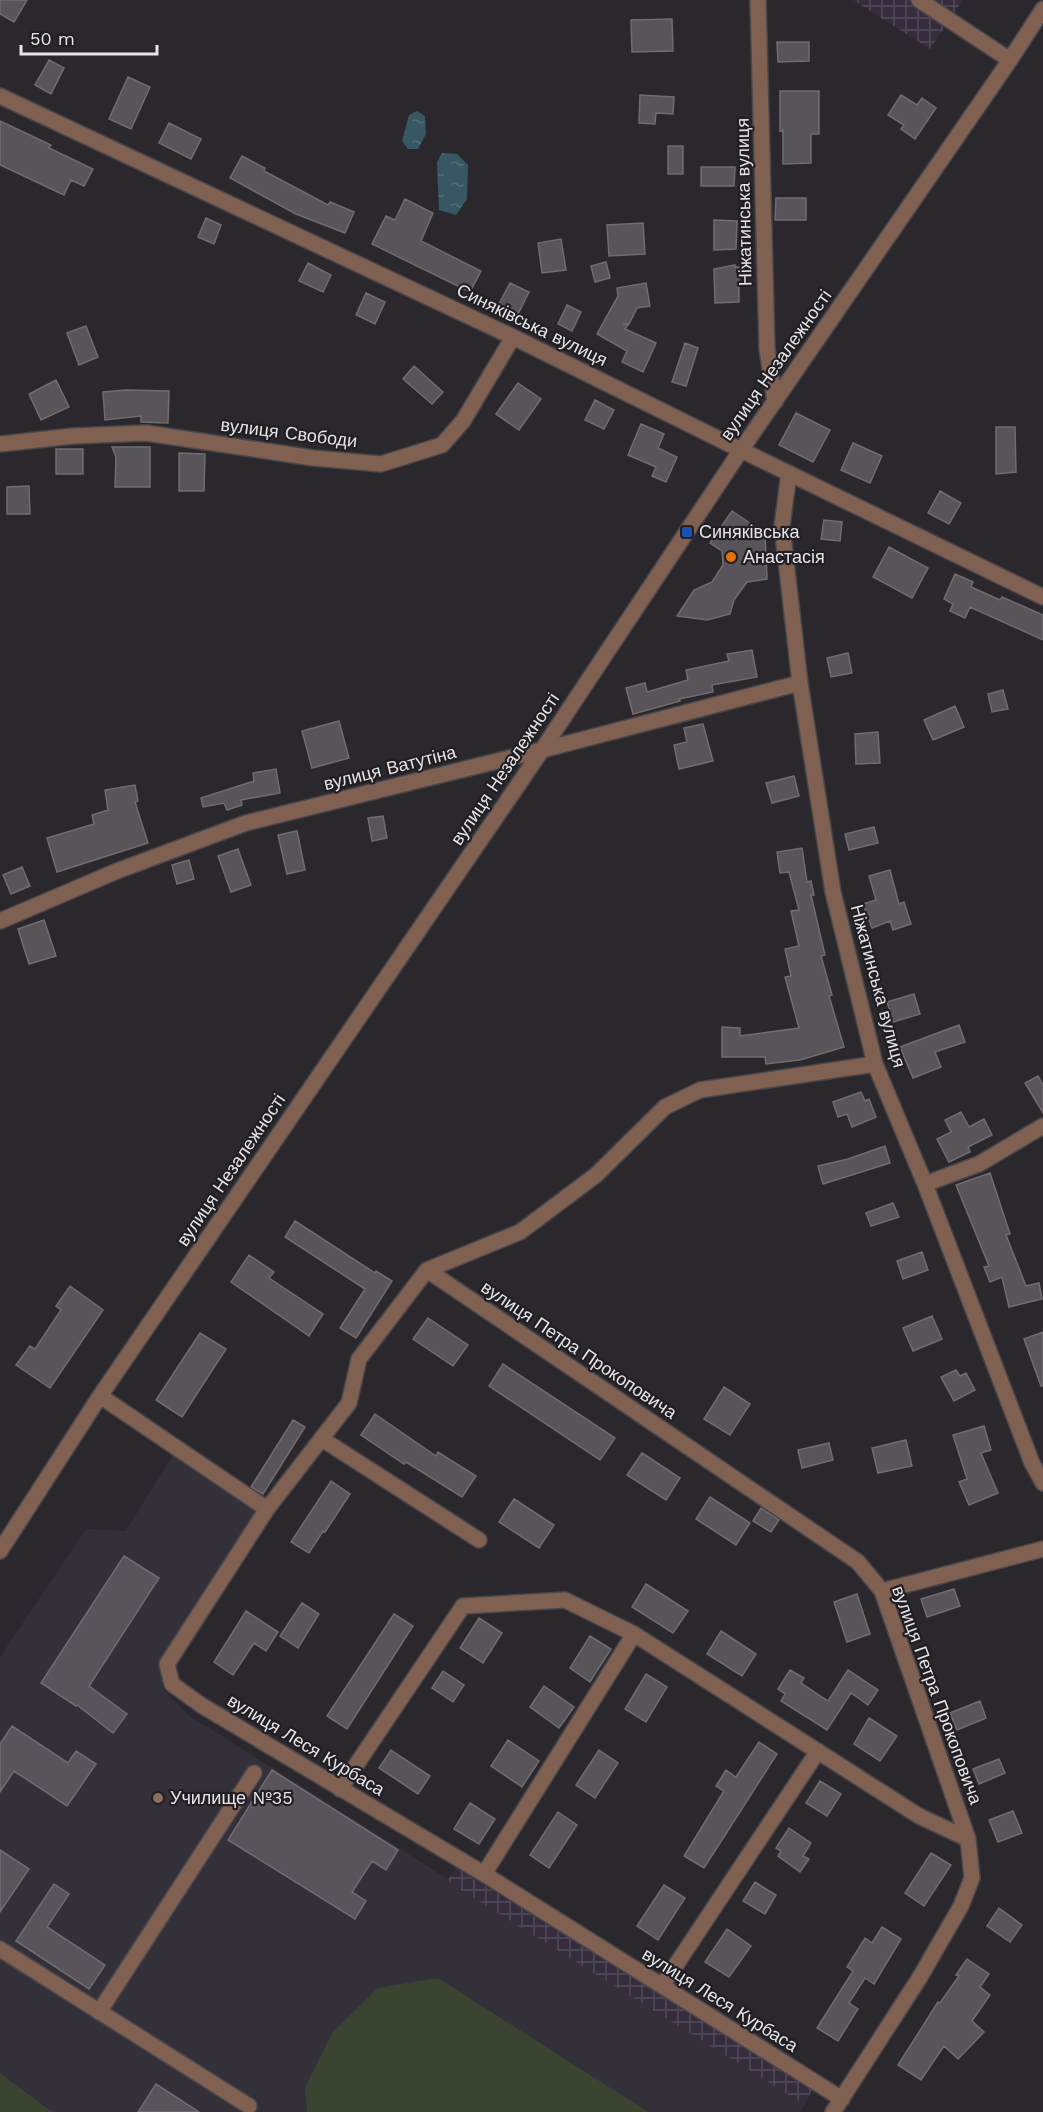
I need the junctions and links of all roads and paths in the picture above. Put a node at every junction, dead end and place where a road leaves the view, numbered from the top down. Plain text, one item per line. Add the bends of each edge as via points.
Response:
1 (758, 0) edge
2 (919, 0) edge
3 (1043, 9) edge
4 (1010, 60) junction
5 (0, 96) edge
6 (513, 337) junction
7 (775, 402) junction
8 (0, 444) edge
9 (741, 450) junction
10 (789, 473) junction
11 (1043, 597) edge
12 (800, 683) junction
13 (542, 750) junction
14 (0, 921) edge
15 (875, 1064) junction
16 (1043, 1126) edge
17 (925, 1184) junction
18 (427, 1270) junction
19 (100, 1396) junction
20 (322, 1439) junction
21 (1043, 1483) edge
22 (267, 1509) junction
23 (478, 1540) dead end
24 (1043, 1549) edge
25 (0, 1551) edge
26 (882, 1591) junction
27 (634, 1634) junction
28 (818, 1751) junction
29 (254, 1773) dead end
30 (340, 1789) junction
31 (968, 1839) junction
32 (484, 1874) junction
33 (0, 1949) edge
34 (662, 1986) junction
35 (99, 2012) junction
36 (249, 2106) dead end
37 (837, 2106) edge

1 - 7 street, Ніжатинська вулиця via 767,349
2 - 4 street
3 - 4 street, вулиця Незалежності
4 - 7 street, вулиця Незалежності
5 - 6 street, Синяківська вулиця
6 - 8 street, вулиця Свободи via 463,421 442,445 381,464 146,433
6 - 9 street, Синяківська вулиця
7 - 9 street, вулиця Незалежності
9 - 10 street, Синяківська вулиця
9 - 13 street, вулиця Незалежності
10 - 11 street, Синяківська вулиця
10 - 12 street, Ніжатинська вулиця via 782,526
12 - 13 street, вулиця Ватутіна
12 - 15 street, Ніжатинська вулиця via 833,892
13 - 14 street, вулиця Ватутіна via 246,823 117,871
13 - 19 street, вулиця Незалежності
15 - 17 street, Ніжатинська вулиця
15 - 18 street via 700,1090 665,1107 596,1175 520,1232
16 - 17 street via 979,1164
17 - 21 street, Ніжатинська вулиця
18 - 20 street, вулиця Леся Курбаса via 359,1359 349,1402
18 - 26 street, вулиця Петра Прокоповича via 858,1562
19 - 22 street
19 - 25 street, вулиця Незалежності
20 - 22 street, вулиця Леся Курбаса
20 - 23 street
22 - 30 street, вулиця Леся Курбаса via 167,1664 172,1684
24 - 26 street
26 - 31 street, вулиця Петра Прокоповича
27 - 28 street
27 - 30 street via 565,1600 463,1606
27 - 32 street
28 - 31 street via 919,1816
28 - 34 street
29 - 35 street
30 - 32 street, вулиця Леся Курбаса
31 - 37 street, вулиця Петра Прокоповича via 972,1878 961,1906
32 - 34 street, вулиця Леся Курбаса
33 - 35 street
34 - 37 street, вулиця Леся Курбаса
35 - 36 street

